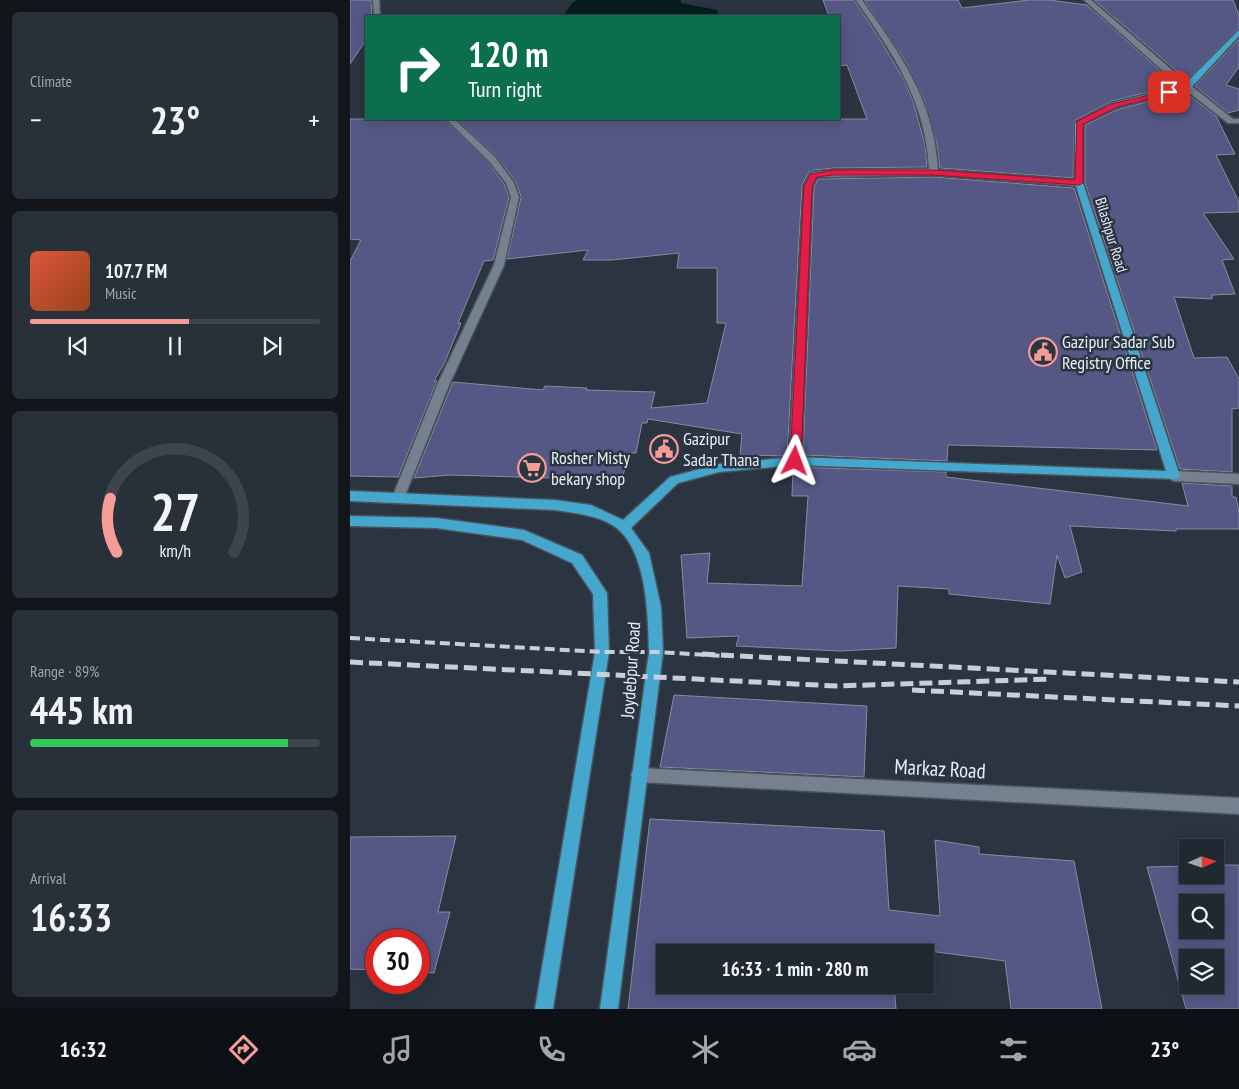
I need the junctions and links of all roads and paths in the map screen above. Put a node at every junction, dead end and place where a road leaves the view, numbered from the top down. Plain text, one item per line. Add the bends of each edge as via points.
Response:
1 (376, 0) edge
2 (859, 0) edge
3 (1087, 0) edge
4 (378, 15) edge
5 (1239, 32) edge
6 (1187, 87) junction
7 (451, 120) edge
8 (1239, 121) edge
9 (934, 172) junction
10 (1079, 183) junction
11 (795, 461) junction
12 (1174, 476) junction
13 (1239, 479) edge
14 (350, 496) edge
15 (398, 498) junction
16 (350, 521) edge
17 (624, 527) junction
18 (639, 775) junction
19 (1239, 806) edge
20 (544, 1009) edge
21 (609, 1009) edge

1 - 4 street
2 - 9 street via 902,66 922,106 932,142
3 - 6 street
5 - 6 main road
6 - 8 street via 1231,121
6 - 10 main road, Bilashpur Road via 1115,105 1079,122
7 - 15 street via 492,159 510,183 515,197 499,265 444,383
9 - 10 street
9 - 11 street via 814,175 808,186
10 - 12 main road, Bilashpur Road
11 - 12 main road
11 - 17 main road via 719,468 674,480
12 - 13 street
14 - 15 main road, Joydebpur Road
15 - 17 main road, Joydebpur Road via 555,505 591,510
16 - 20 main road, Joydebpur Road via 436,523 524,535 577,559 600,593 602,652
17 - 18 main road, Joydebpur Road via 642,553 654,608 656,652
18 - 19 street, Markaz Road
18 - 21 main road, Joydebpur Road

